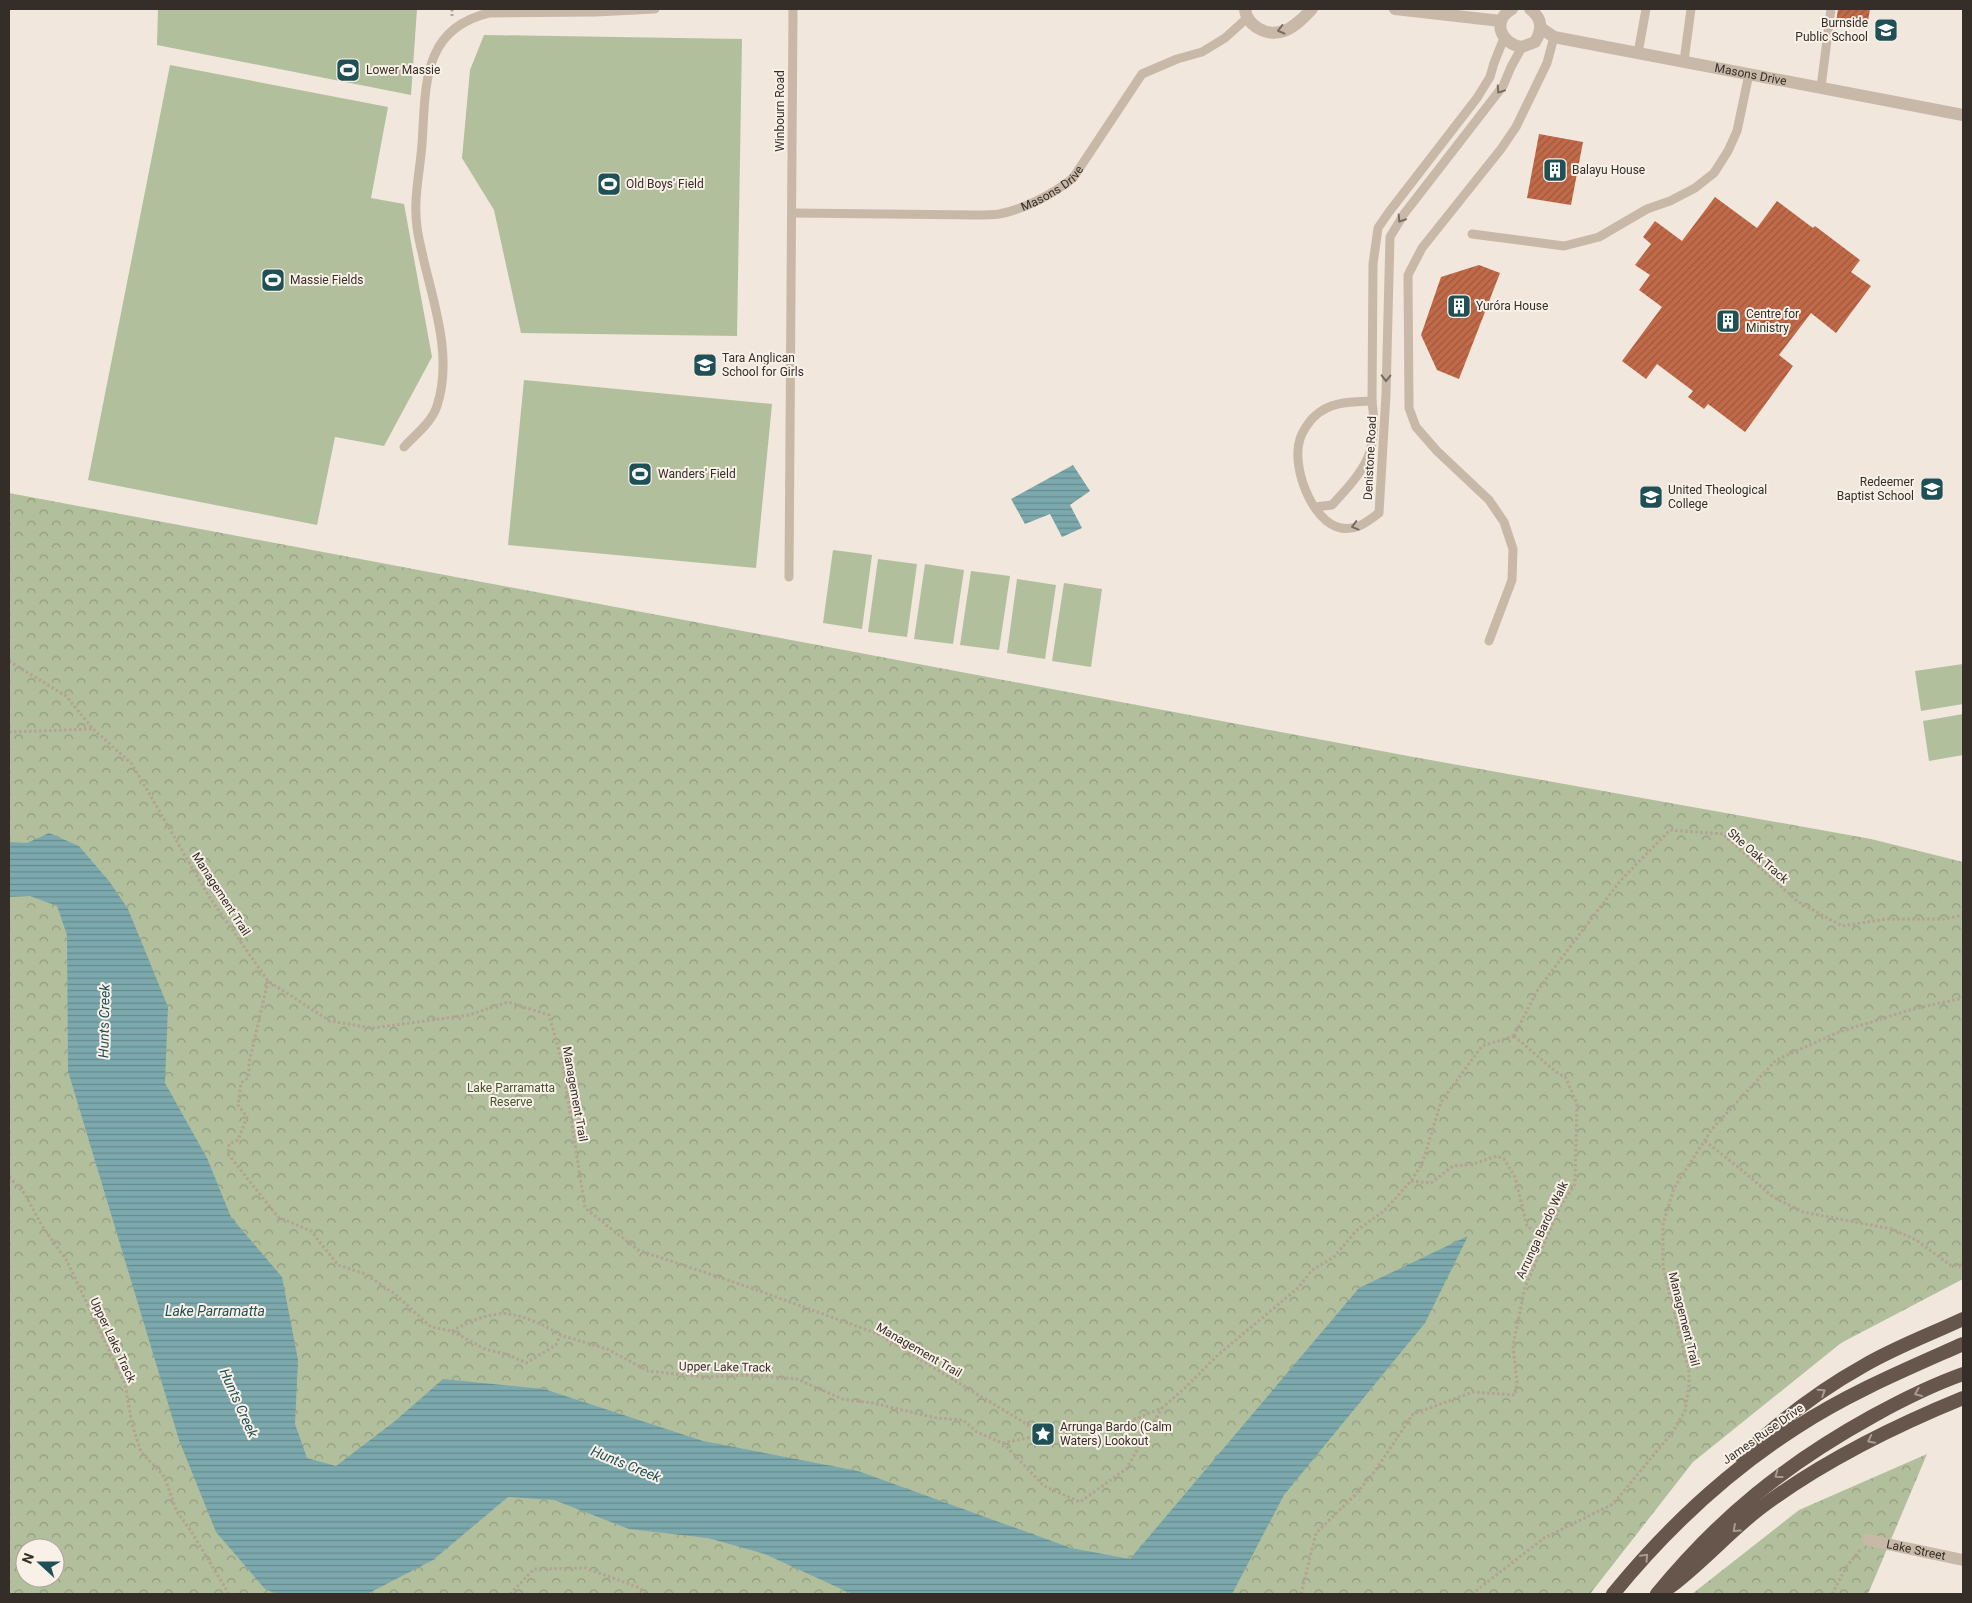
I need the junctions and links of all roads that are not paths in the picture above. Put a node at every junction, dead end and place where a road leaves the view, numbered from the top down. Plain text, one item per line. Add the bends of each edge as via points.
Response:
1 (655, 9) edge
2 (793, 9) edge
3 (1312, 9) edge
4 (1395, 9) edge
5 (1512, 9) edge
6 (1530, 9) edge
7 (1646, 9) edge
8 (1691, 9) edge
9 (1831, 9) edge
10 (591, 10) edge
11 (1246, 14) edge
12 (1502, 21) junction
13 (1541, 28) junction
14 (1554, 37) junction
15 (1504, 38) junction
16 (1522, 47) junction
17 (1638, 53) junction
18 (1684, 61) junction
19 (1750, 74) junction
20 (1821, 88) junction
21 (1963, 114) edge
22 (793, 213) junction
23 (1472, 234) dead end
24 (1372, 401) junction
25 (404, 447) dead end
26 (1315, 507) junction
27 (789, 577) dead end
28 (1489, 641) dead end
29 (1963, 1319) edge
30 (1963, 1344) edge
31 (1963, 1374) edge
32 (1963, 1398) edge
33 (1682, 1518) junction
34 (1868, 1540) road end
35 (1963, 1560) edge
36 (1613, 1594) edge
37 (1658, 1594) edge

1 - 10 lane
2 - 22 lane, Winbourn Road
3 -> 11 street, Masons Drive via 1283,31 1269,32 1255,27
4 - 12 street
5 - 12 street
6 - 13 street via 1539,17
7 - 17 lane
8 - 18 lane
9 - 20 lane
10 - 25 lane via 474,16 452,29 438,48 428,72 416,194 416,228 443,344 442,379 437,407 423,428
11 - 22 lane, Masons Drive via 1225,38 1202,52 1142,74 1073,178 1059,189 1023,206 1000,214 976,216
12 - 15 street
13 - 14 street, Masons Drive
13 - 16 street via 1535,42
14 - 17 street, Masons Drive
14 - 28 lane via 1547,63 1516,127 1422,248 1408,275 1409,408 1416,426 1436,450 1490,500 1504,522 1513,550 1512,580
15 - 16 street
15 - 24 lane, Denistone Road via 1490,77 1477,98 1378,228 1373,264
16 -> 26 lane, Denistone Road via 1503,86 1404,214 1390,237 1379,513 1361,526 1343,528 1332,525
17 - 18 street, Masons Drive
18 - 19 street, Masons Drive
19 - 20 street, Masons Drive
19 - 23 lane via 1738,131 1714,174 1694,188 1647,209 1599,237 1564,246
20 - 21 street, Masons Drive
22 - 27 lane, Winbourn Road
24 - 26 lane via 1375,423 1372,450 1365,467 1332,505
24 - 26 lane, Denistone Road via 1351,401 1328,408 1314,416 1300,439 1299,467 1307,495
33 -> 29 highway via 1764,1436 1817,1394 1867,1364
30 - 33 highway, James Ruse Drive via 1877,1383 1798,1426 1746,1463
31 -> 37 highway via 1904,1400 1797,1461 1748,1498 1711,1533
32 -> 37 highway via 1912,1419 1805,1477 1758,1510 1685,1576
36 -> 33 highway, James Ruse Drive
34 - 35 street, Lake Street

